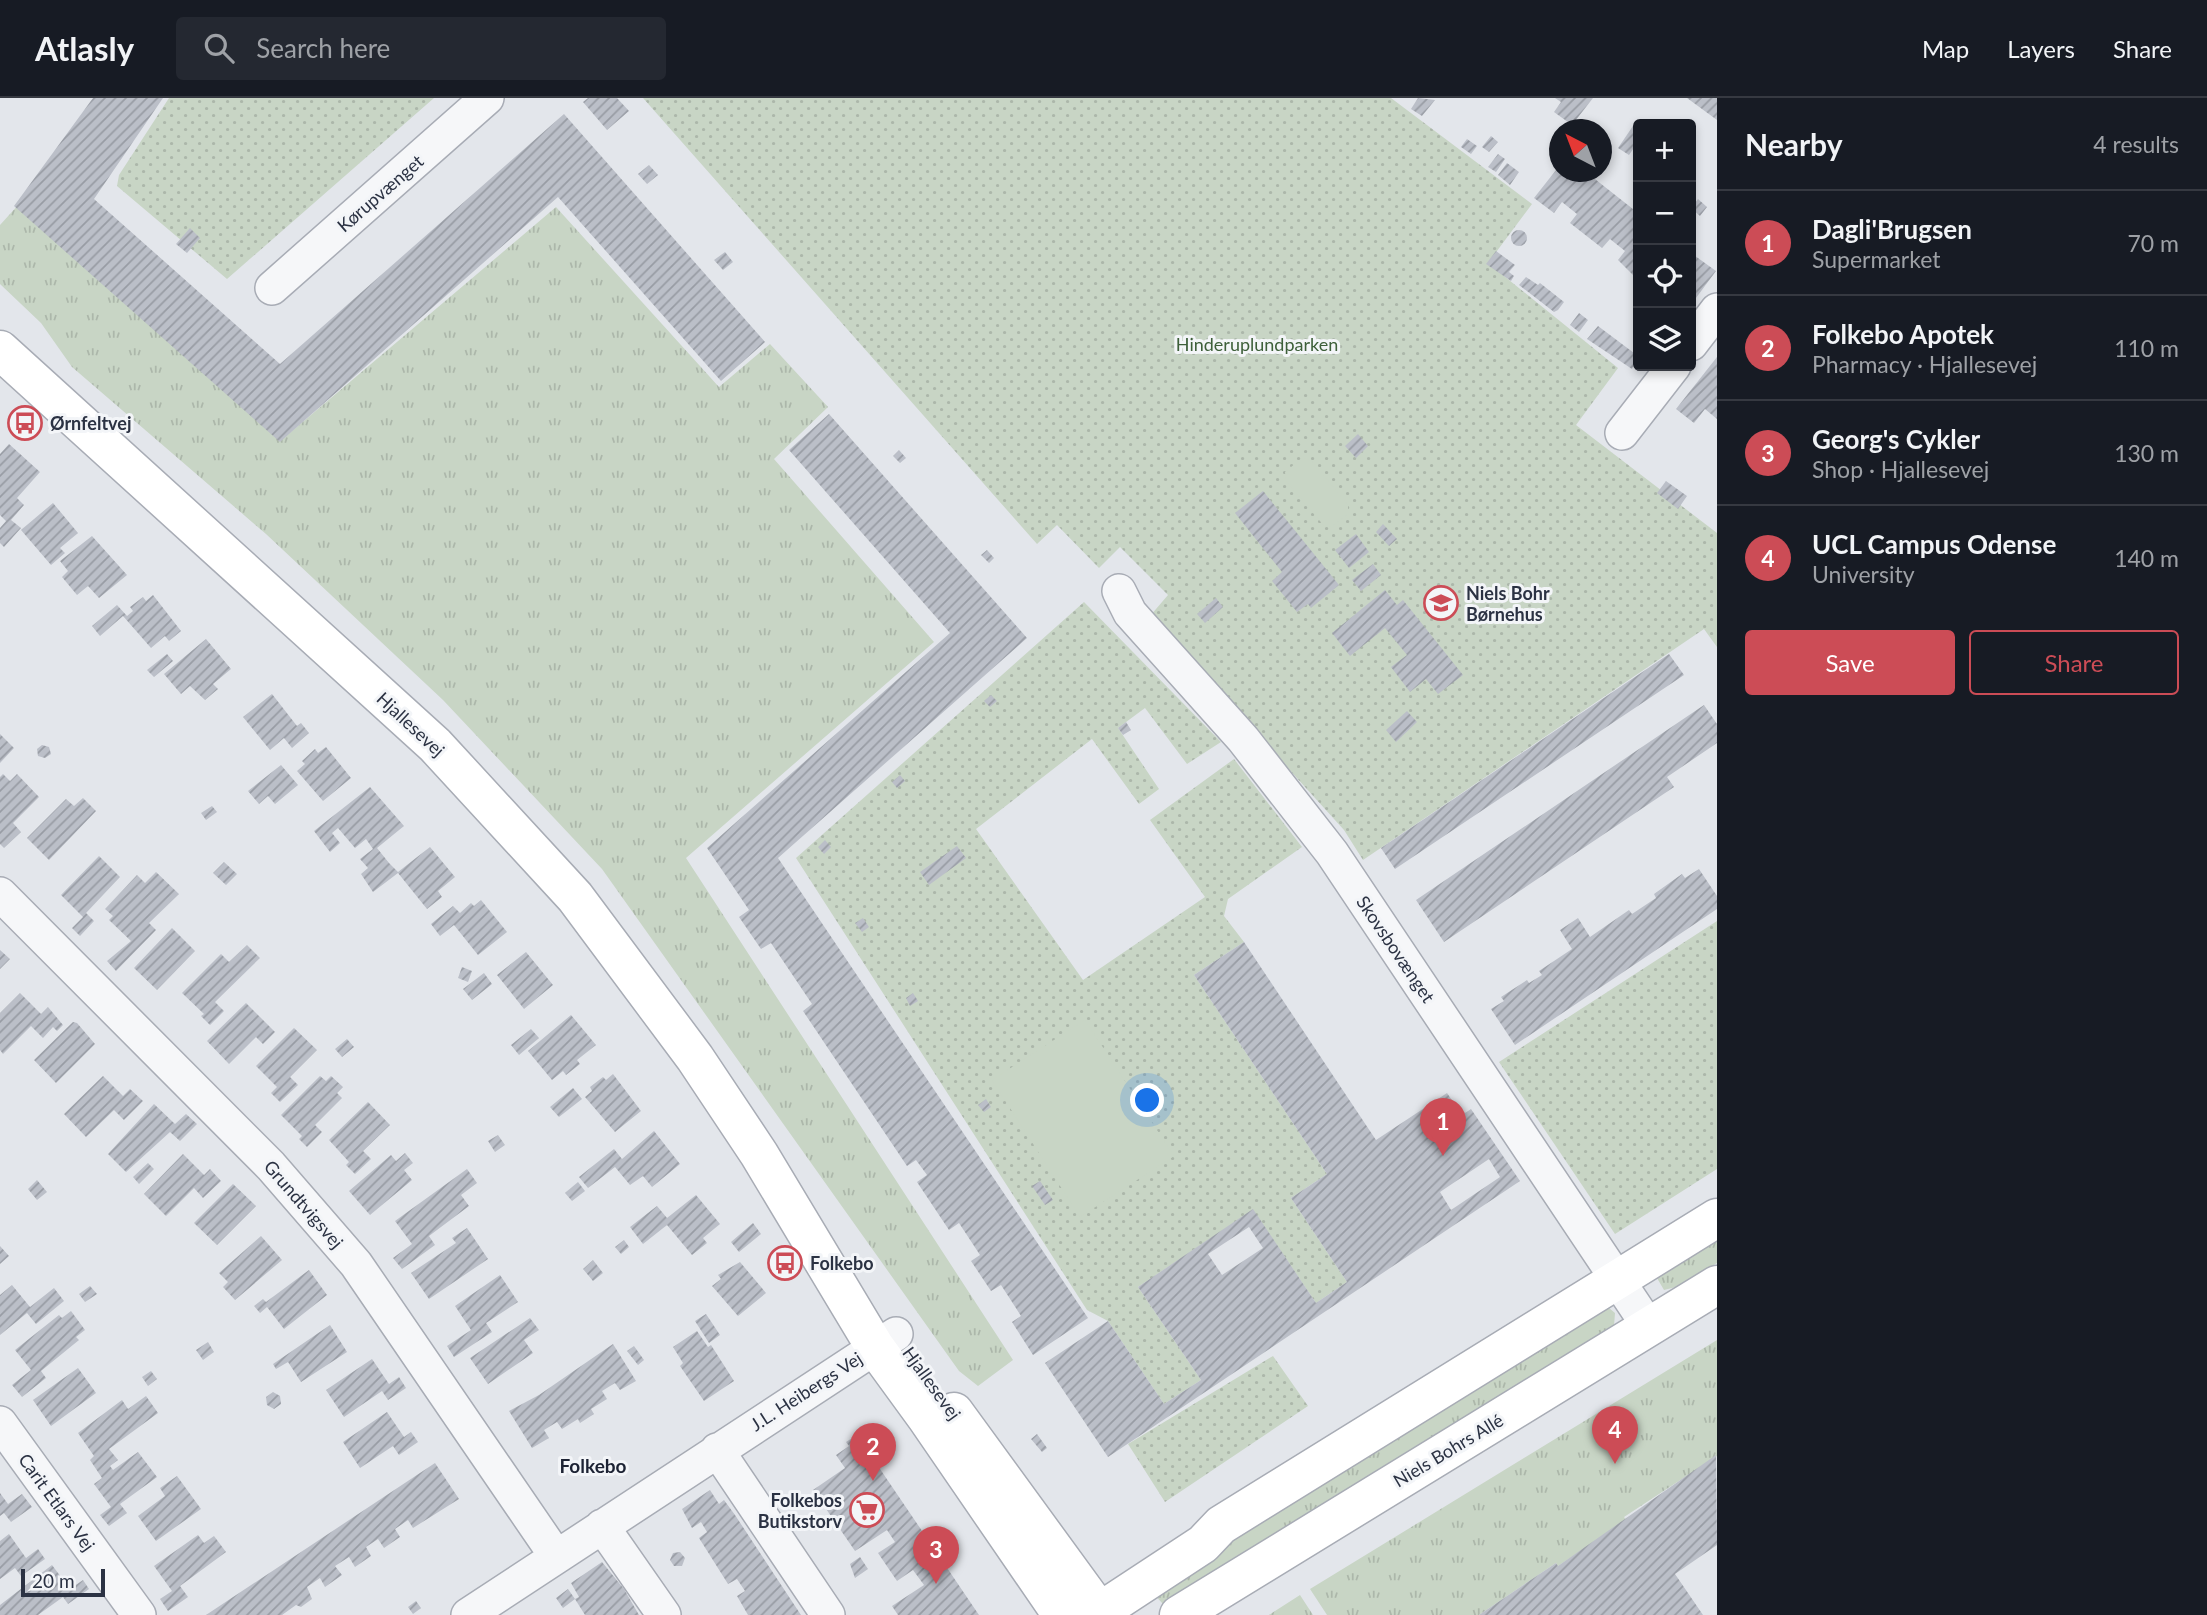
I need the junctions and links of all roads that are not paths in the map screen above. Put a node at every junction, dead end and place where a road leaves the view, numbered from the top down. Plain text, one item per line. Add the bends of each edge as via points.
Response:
1 (487, 98) edge
2 (272, 288) dead end
3 (1717, 310) edge
4 (1696, 337) edge
5 (0, 350) edge
6 (1670, 371) edge
7 (1622, 433) dead end
8 (1119, 590) dead end
9 (0, 894) edge
10 (1717, 1219) edge
11 (1618, 1279) junction
12 (1717, 1285) edge
13 (1649, 1327) junction
14 (886, 1340) junction
15 (0, 1423) edge
16 (717, 1450) junction
17 (1221, 1525) junction
18 (602, 1526) junction
19 (556, 1556) junction
20 (1074, 1575) junction
21 (487, 1610) edge
22 (1099, 1614) edge
23 (139, 1615) edge
24 (664, 1615) edge
25 (828, 1615) edge
26 (1062, 1615) edge
27 (1179, 1615) edge

1 - 2 street, Kørupvænget
3 - 4 street
5 - 14 main road, Hjallesevej via 435,745 575,897 695,1058
6 - 7 street
8 - 11 street, Skovsbovænget via 1130,613 1243,739 1332,853
9 - 19 street, Grundtvigsvej via 271,1166 356,1264
10 - 11 main road
11 - 13 street, Skovsbovænget
11 - 17 main road
12 - 13 main road, Niels Bohrs Allé
13 - 27 main road, Niels Bohrs Allé
14 - 16 street, J.L. Heibergs Vej
14 - 20 main road, Hjallesevej
14 - 26 main road, Hjallesevej via 921,1409
15 - 23 street, Carit Etlars Vej
16 - 18 street, J.L. Heibergs Vej
16 - 25 street
17 - 20 main road via 1196,1532 1112,1581 1095,1585
17 - 22 main road via 1203,1544
18 - 19 street, J.L. Heibergs Vej
18 - 24 street
19 - 21 street, J.L. Heibergs Vej
20 - 22 main road, Hjallesevej

